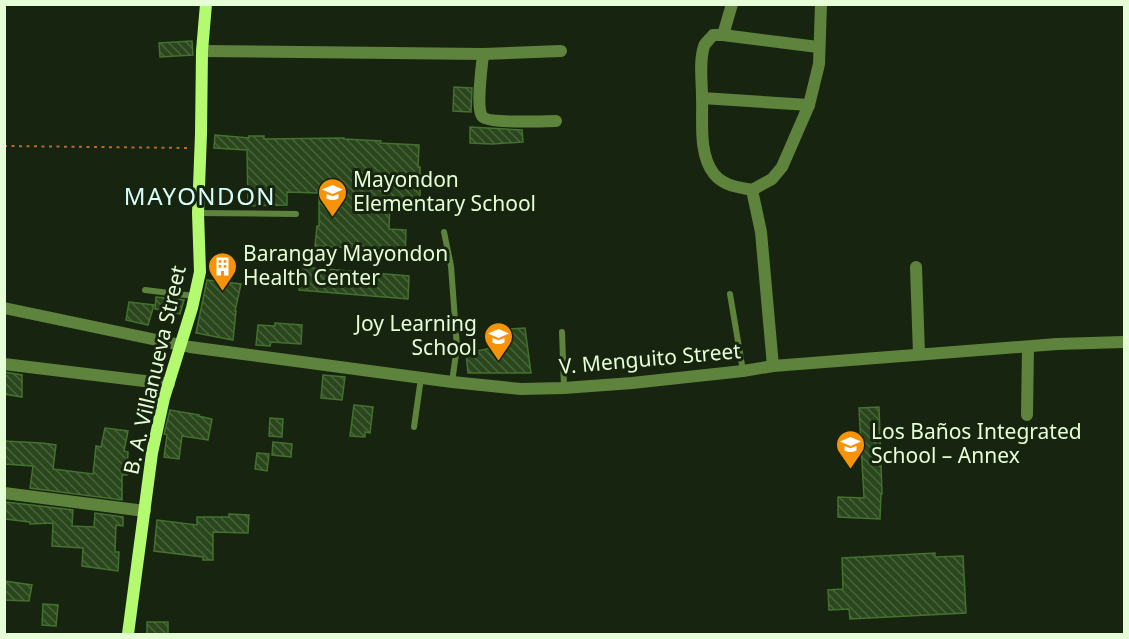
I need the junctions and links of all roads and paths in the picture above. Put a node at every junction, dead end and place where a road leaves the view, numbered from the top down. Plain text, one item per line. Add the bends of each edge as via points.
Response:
1 (206, 4) edge
2 (732, 4) edge
3 (821, 4) edge
4 (723, 35) junction
5 (819, 47) junction
6 (202, 51) junction
7 (561, 51) dead end
8 (483, 54) junction
9 (702, 98) junction
10 (809, 105) junction
11 (556, 121) dead end
12 (4, 146) edge
13 (201, 148) junction
14 (752, 190) junction
15 (198, 213) junction
16 (296, 214) dead end
17 (444, 232) dead end
18 (916, 267) dead end
19 (145, 290) dead end
20 (730, 294) dead end
21 (195, 296) junction
22 (4, 308) edge
23 (562, 332) dead end
24 (1125, 342) edge
25 (181, 345) junction
26 (1028, 347) junction
27 (919, 354) junction
28 (4, 364) edge
29 (773, 366) junction
30 (743, 371) junction
31 (421, 378) junction
32 (452, 382) junction
33 (169, 384) junction
34 (564, 388) junction
35 (1027, 415) dead end
36 (414, 427) dead end
37 (4, 493) edge
38 (145, 511) junction
39 (128, 634) edge

1 - 6 street, B. A. Villanueva Street
2 - 4 street
3 - 5 street
4 - 5 street
4 - 9 street via 713,35 704,47
5 - 10 street
6 - 8 street
6 - 13 street, B. A. Villanueva Street
7 - 8 street
8 - 11 street via 480,110 484,119
9 - 10 street
9 - 14 street via 702,132 710,166 724,183
10 - 14 street via 782,167 772,179
12 - 13 path
13 - 15 street, B. A. Villanueva Street
14 - 29 street via 761,232
15 - 16 lane
15 - 21 street, B. A. Villanueva Street via 200,273
17 - 32 lane via 451,266 457,347
18 - 27 street
19 - 21 lane
20 - 30 lane
21 - 25 street, B. A. Villanueva Street
22 - 25 street, V. Menguito Street
23 - 34 lane
24 - 26 street, V. Menguito Street
25 - 31 street, V. Menguito Street
25 - 33 street, B. A. Villanueva Street
26 - 27 street, V. Menguito Street
26 - 35 street
27 - 29 street, V. Menguito Street
28 - 33 street
29 - 30 street, V. Menguito Street
30 - 34 street, V. Menguito Street
31 - 32 street, V. Menguito Street
31 - 36 lane
32 - 34 street, V. Menguito Street via 521,389
33 - 38 street, B. A. Villanueva Street via 152,453
37 - 38 street
38 - 39 street, B. A. Villanueva Street

